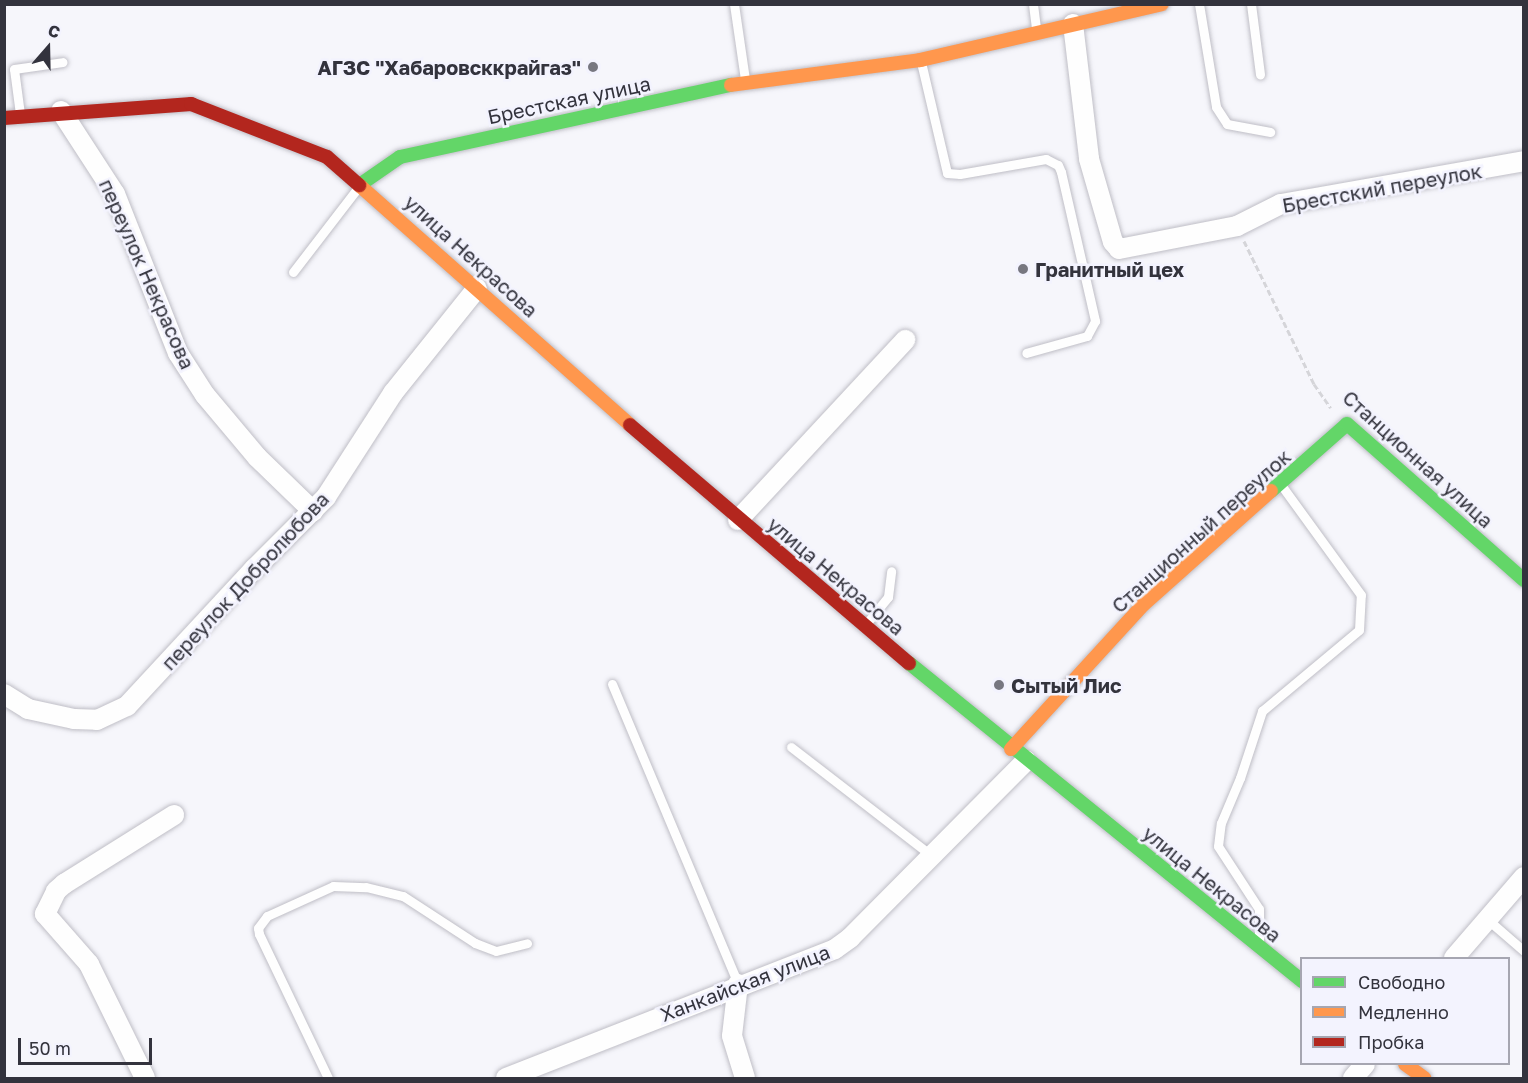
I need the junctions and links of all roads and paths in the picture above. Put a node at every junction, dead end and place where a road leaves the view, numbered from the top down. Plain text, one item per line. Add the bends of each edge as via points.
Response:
1 (734, 4) edge
2 (1033, 4) edge
3 (1162, 4) edge
4 (1199, 4) edge
5 (1251, 4) edge
6 (1073, 24) junction
7 (1037, 32) junction
8 (920, 60) junction
9 (63, 62) dead end
10 (1260, 74) dead end
11 (745, 82) junction
12 (61, 111) junction
13 (21, 116) junction
14 (4, 118) edge
15 (1270, 132) dead end
16 (1524, 162) edge
17 (361, 184) junction
18 (1237, 226) junction
19 (293, 273) dead end
20 (477, 288) junction
21 (905, 340) dead end
22 (1026, 352) dead end
23 (1347, 424) junction
24 (1281, 485) junction
25 (313, 511) junction
26 (738, 520) junction
27 (891, 572) dead end
28 (1524, 580) edge
29 (864, 626) junction
30 (612, 684) dead end
31 (4, 694) edge
32 (791, 747) dead end
33 (1018, 755) junction
34 (174, 814) dead end
35 (932, 856) junction
36 (1524, 877) edge
37 (1487, 919) junction
38 (527, 943) dead end
39 (1259, 947) junction
40 (1524, 951) edge
41 (1455, 957) edge
42 (1300, 979) edge
43 (738, 984) junction
44 (1364, 1065) edge
45 (1407, 1065) edge
46 (145, 1078) edge
47 (328, 1078) edge
48 (506, 1078) edge
49 (745, 1078) edge
50 (1353, 1078) edge
51 (1424, 1078) edge

1 - 11 lane
2 - 7 lane
3 - 6 street, Брестская улица
4 - 15 lane via 1216,107 1227,124
5 - 10 lane
6 - 7 street, Брестская улица
6 - 18 street, Брестский переулок via 1089,159 1115,246 1125,249
7 - 8 street, Брестская улица
8 - 11 street, Брестская улица
8 - 22 lane via 947,173 1046,159 1058,165 1061,172 1095,321 1086,336
9 - 13 lane via 14,69
11 - 17 street, Брестская улица via 400,157
12 - 13 street
12 - 17 street via 191,104 327,157
12 - 25 street, переулок Некрасова via 115,194 178,353 206,395 250,448
13 - 14 street
16 - 18 street, Брестский переулок via 1281,204
17 - 19 lane
17 - 20 street, улица Некрасова
18 - 23 path, Станционная улица via 1314,384
20 - 25 street, переулок Добролюбова via 393,393
20 - 26 street, улица Некрасова
21 - 26 street
23 - 24 street, Станционный переулок
23 - 28 street, Станционная улица
24 - 33 street, Станционный переулок via 1144,604
24 - 39 lane via 1360,596 1359,630 1262,711 1221,823 1218,846 1259,909
25 - 31 street, переулок Добролюбова via 127,706 97,720 74,720 28,709
26 - 29 street, улица Некрасова
27 - 29 lane via 888,597
29 - 33 street, улица Некрасова
30 - 43 lane
32 - 35 lane
33 - 35 street, Ханкайская улица
33 - 39 street, улица Некрасова
34 - 46 street via 64,884 56,891 45,914 89,964
35 - 43 street, Ханкайская улица via 834,949 816,959
36 - 37 street
37 - 40 lane
37 - 41 street
38 - 47 lane via 496,951 403,896 366,887 333,886 267,916 258,928 259,934
39 - 42 street, улица Некрасова
43 - 48 street, Ханкайская улица
43 - 49 street via 732,1036
44 - 50 street
45 - 51 street

